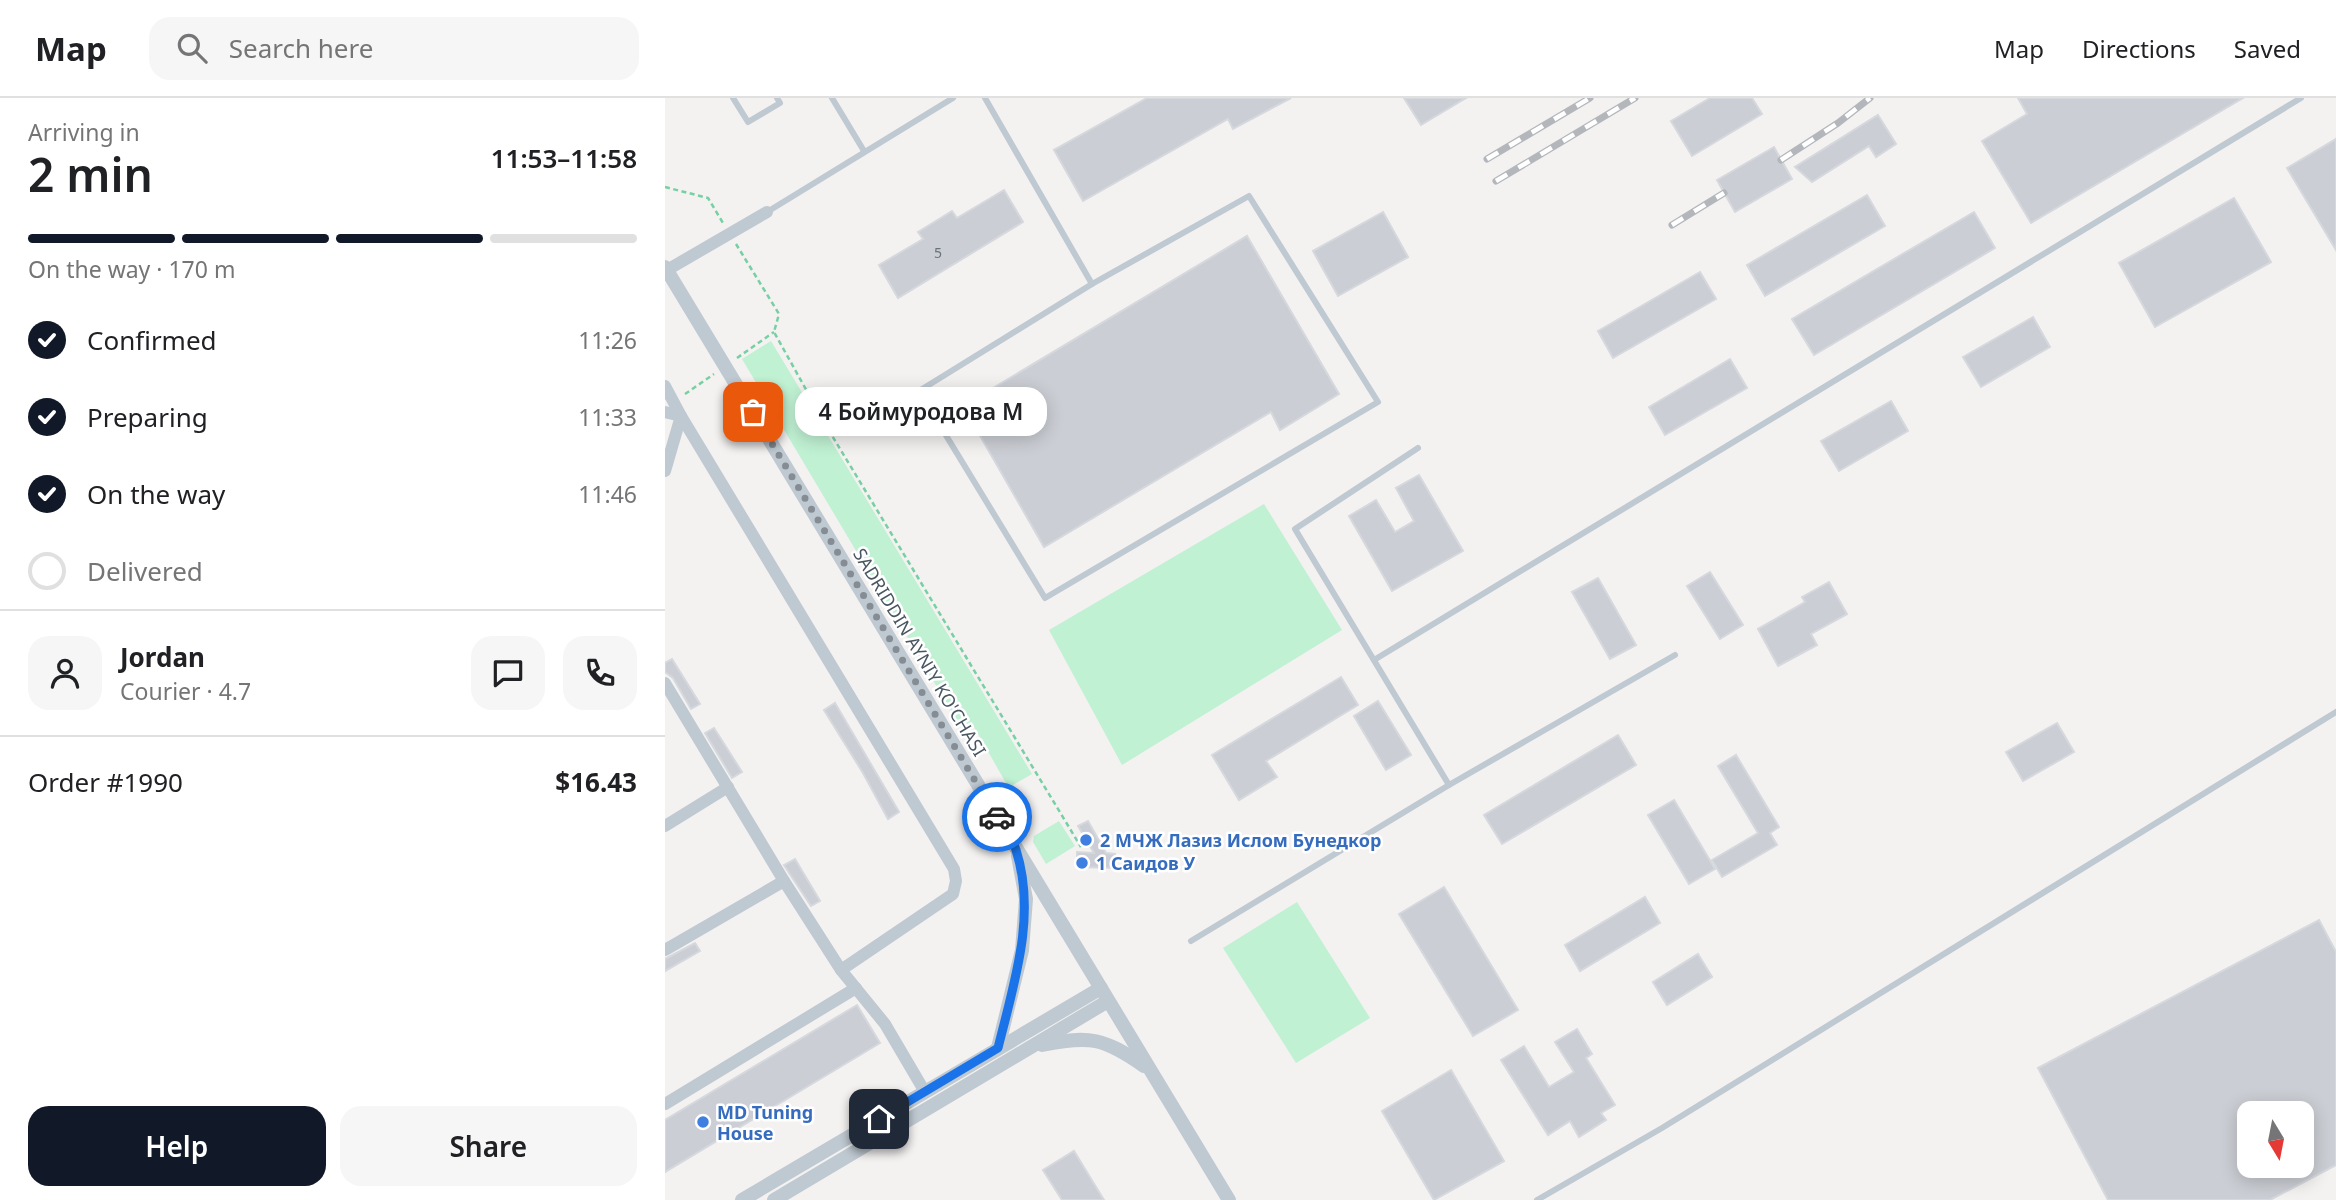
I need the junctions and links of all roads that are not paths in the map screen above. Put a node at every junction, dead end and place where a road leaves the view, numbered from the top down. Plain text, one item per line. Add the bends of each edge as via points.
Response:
1 (733, 98) edge
2 (777, 98) edge
3 (832, 98) edge
4 (953, 98) edge
5 (985, 98) edge
6 (2301, 98) edge
7 (864, 152) junction
8 (767, 212) joint
9 (666, 269) edge
10 (1092, 284) junction
11 (665, 386) edge
12 (665, 412) edge
13 (681, 416) junction
14 (1418, 448) dead end
15 (665, 471) edge
16 (1675, 654) dead end
17 (1374, 660) junction
18 (665, 682) edge
19 (2336, 712) edge
20 (1449, 785) junction
21 (729, 787) junction
22 (665, 826) edge
23 (1016, 848) junction
24 (784, 881) junction
25 (1191, 941) dead end
26 (665, 950) edge
27 (841, 970) junction
28 (856, 988) junction
29 (1104, 994) junction
30 (998, 1048) junction
31 (1030, 1048) junction
32 (1150, 1071) junction
33 (925, 1092) junction
34 (665, 1104) edge
35 (742, 1200) edge
36 (775, 1200) edge
37 (1229, 1200) edge
38 (1537, 1200) edge

1 - 2 lane via 748,122 780,103
3 - 7 lane
4 - 7 lane
5 - 10 lane
6 - 17 lane
7 - 8 lane
8 - 9 street
9 - 23 street, SADRIDDIN AYNIY KO'CHASI
10 - 10 lane via 1249,196 1378,402 1045,598 919,391
11 - 13 street
12 - 13 street
13 - 15 street
13 - 27 street via 954,869 953,894
14 - 17 lane via 1295,529
16 - 20 lane
17 - 20 lane
18 - 21 street
19 - 38 lane via 1662,1128
20 - 25 lane
21 - 22 street
21 - 24 street
23 - 29 street, SADRIDDIN AYNIY KO'CHASI
23 - 30 street via 1026,899 1022,950
24 - 26 street
24 - 27 street
27 - 28 street
28 - 33 street via 885,1024
28 - 34 street
29 - 30 street
29 - 31 street
29 - 32 street, SADRIDDIN AYNIY KO'CHASI
30 - 33 street
31 - 32 street via 1064,1041 1100,1041
31 - 36 street
32 - 37 street, SADRIDDIN AYNIY KO'CHASI
33 - 35 street

